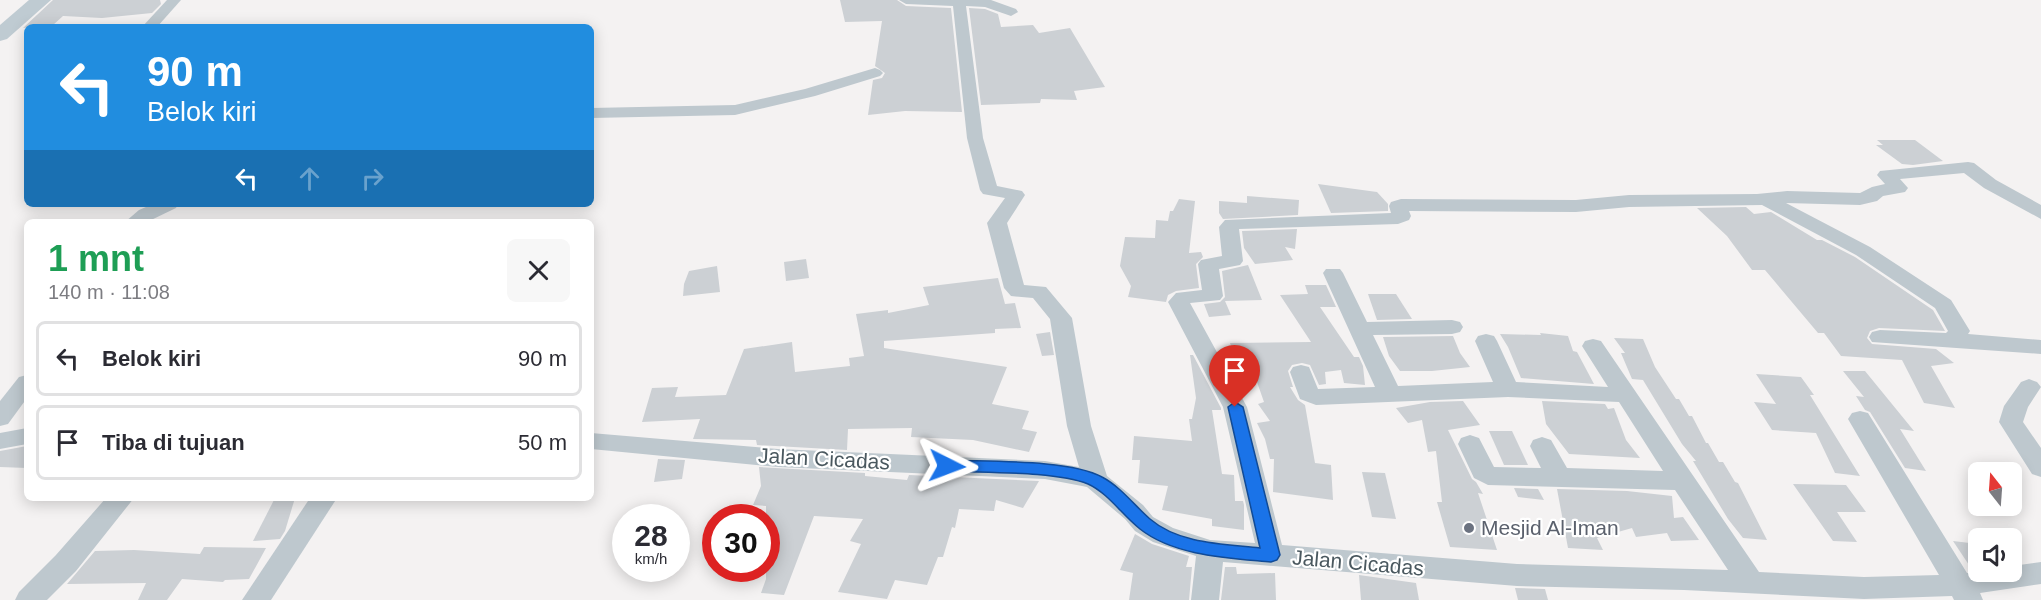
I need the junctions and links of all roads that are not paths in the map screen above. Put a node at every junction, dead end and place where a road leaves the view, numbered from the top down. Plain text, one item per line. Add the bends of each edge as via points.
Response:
1 (41, 0) edge
2 (174, 0) edge
3 (906, 0) edge
4 (959, 2) junction
5 (1011, 12) dead end
6 (152, 24) edge
7 (0, 35) edge
8 (875, 73) dead end
9 (594, 113) edge
10 (1765, 199) junction
11 (162, 207) edge
12 (2041, 213) edge
13 (139, 219) edge
14 (1333, 273) dead end
15 (1452, 327) dead end
16 (1360, 329) junction
17 (1880, 337) dead end
18 (1486, 341) dead end
19 (1951, 341) junction
20 (1593, 345) dead end
21 (2041, 347) edge
22 (1301, 372) dead end
23 (24, 386) edge
24 (2029, 387) dead end
25 (1508, 389) junction
26 (1390, 394) junction
27 (1624, 395) junction
28 (0, 418) edge
29 (1860, 419) dead end
30 (24, 437) edge
31 (0, 441) edge
32 (594, 441) edge
33 (1470, 444) dead end
34 (1542, 446) dead end
35 (2041, 468) edge
36 (1559, 477) junction
37 (1096, 481) junction
38 (1682, 481) junction
39 (118, 501) edge
40 (322, 501) edge
41 (1210, 550) junction
42 (1271, 555) junction
43 (2041, 573) edge
44 (1751, 583) junction
45 (1966, 593) edge
46 (29, 600) edge
47 (256, 600) edge
48 (1205, 600) edge

1 - 7 street
2 - 6 street
3 - 4 street
4 - 5 street via 987,3
4 - 37 street via 975,138 989,190 1016,195 997,223 1014,288 1018,292 1039,291 1061,318 1079,426
8 - 9 street via 735,110
10 - 12 street via 1860,199 1899,188 1886,175 1966,167
10 - 19 street via 1863,251 1944,304 1959,332
10 - 42 street via 1629,201 1576,206 1401,205 1398,206 1402,216 1398,218 1232,224 1229,227 1233,261 1208,264 1213,296 1183,297 1179,302 1235,407
11 - 13 street
14 - 16 street
15 - 16 street
16 - 26 street
17 - 19 street
18 - 25 street
19 - 21 street via 1976,339
20 - 27 street
22 - 26 street via 1310,397
23 - 28 street
24 - 35 street via 2011,422
25 - 26 street
25 - 27 street
27 - 38 street
29 - 45 street
30 - 31 street
32 - 37 street, Jalan Cicadas via 778,458 1045,470
33 - 36 street via 1488,476
34 - 36 street
36 - 38 street
37 - 41 street, Jalan Cicadas via 1144,524 1163,535
38 - 44 street
39 - 46 street
40 - 47 street
41 - 42 street, Jalan Cicadas
41 - 48 street
42 - 44 street, Jalan Cicadas via 1517,575
43 - 45 street, Jalan Cicadas
44 - 45 street, Jalan Cicadas

